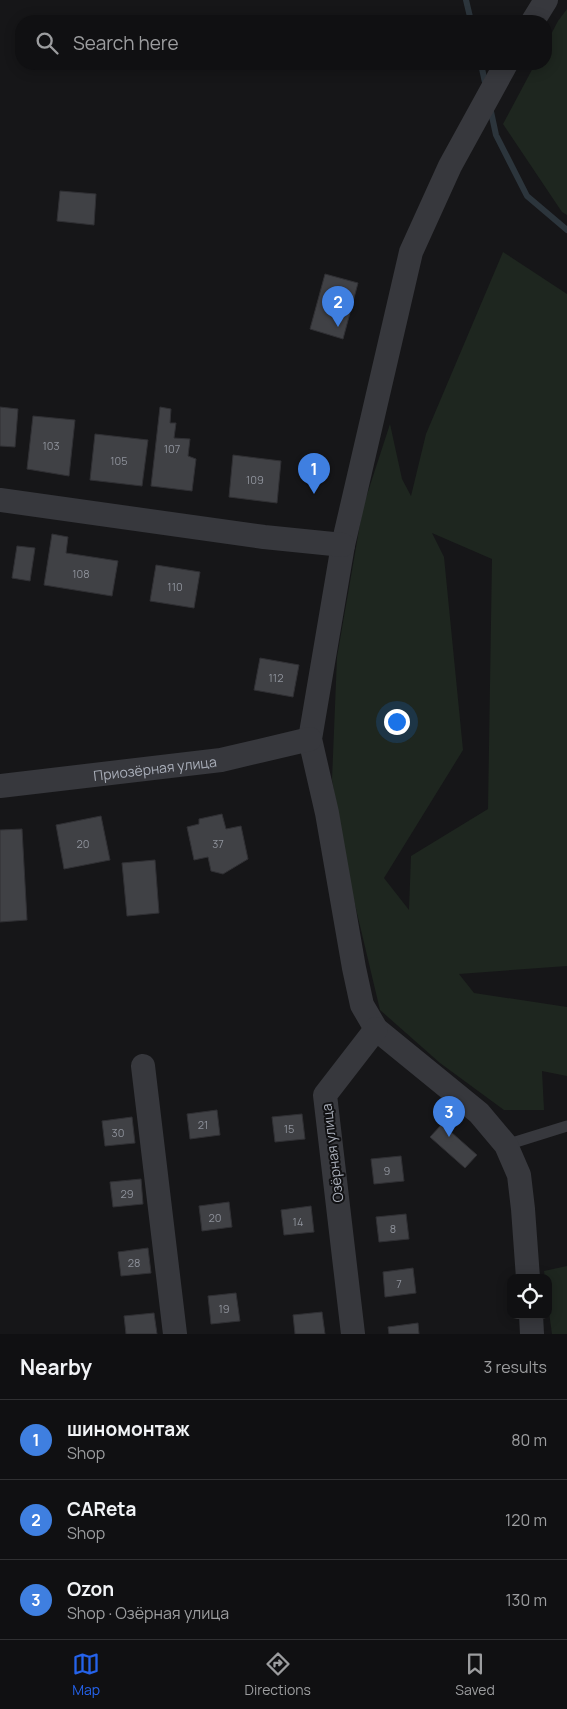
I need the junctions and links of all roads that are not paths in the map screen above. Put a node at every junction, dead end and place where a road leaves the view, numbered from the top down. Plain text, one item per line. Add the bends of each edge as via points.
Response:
1 (546, 0) edge
2 (536, 15) edge
3 (503, 70) edge
4 (0, 500) edge
5 (343, 545) junction
6 (310, 739) junction
7 (0, 786) edge
8 (376, 1028) junction
9 (143, 1066) dead end
10 (567, 1126) edge
11 (506, 1145) junction
12 (528, 1274) edge
13 (531, 1319) edge
14 (175, 1334) edge
15 (353, 1334) edge
16 (532, 1334) edge

1 - 2 street
3 - 5 street via 450,166 411,252
4 - 5 street
5 - 6 street
6 - 7 street, Приозёрная улица via 221,760
6 - 8 street via 362,1005
8 - 11 street via 480,1113
8 - 15 street, Озёрная улица via 325,1095
9 - 14 street
10 - 11 lane
11 - 12 street via 519,1175
13 - 16 street

